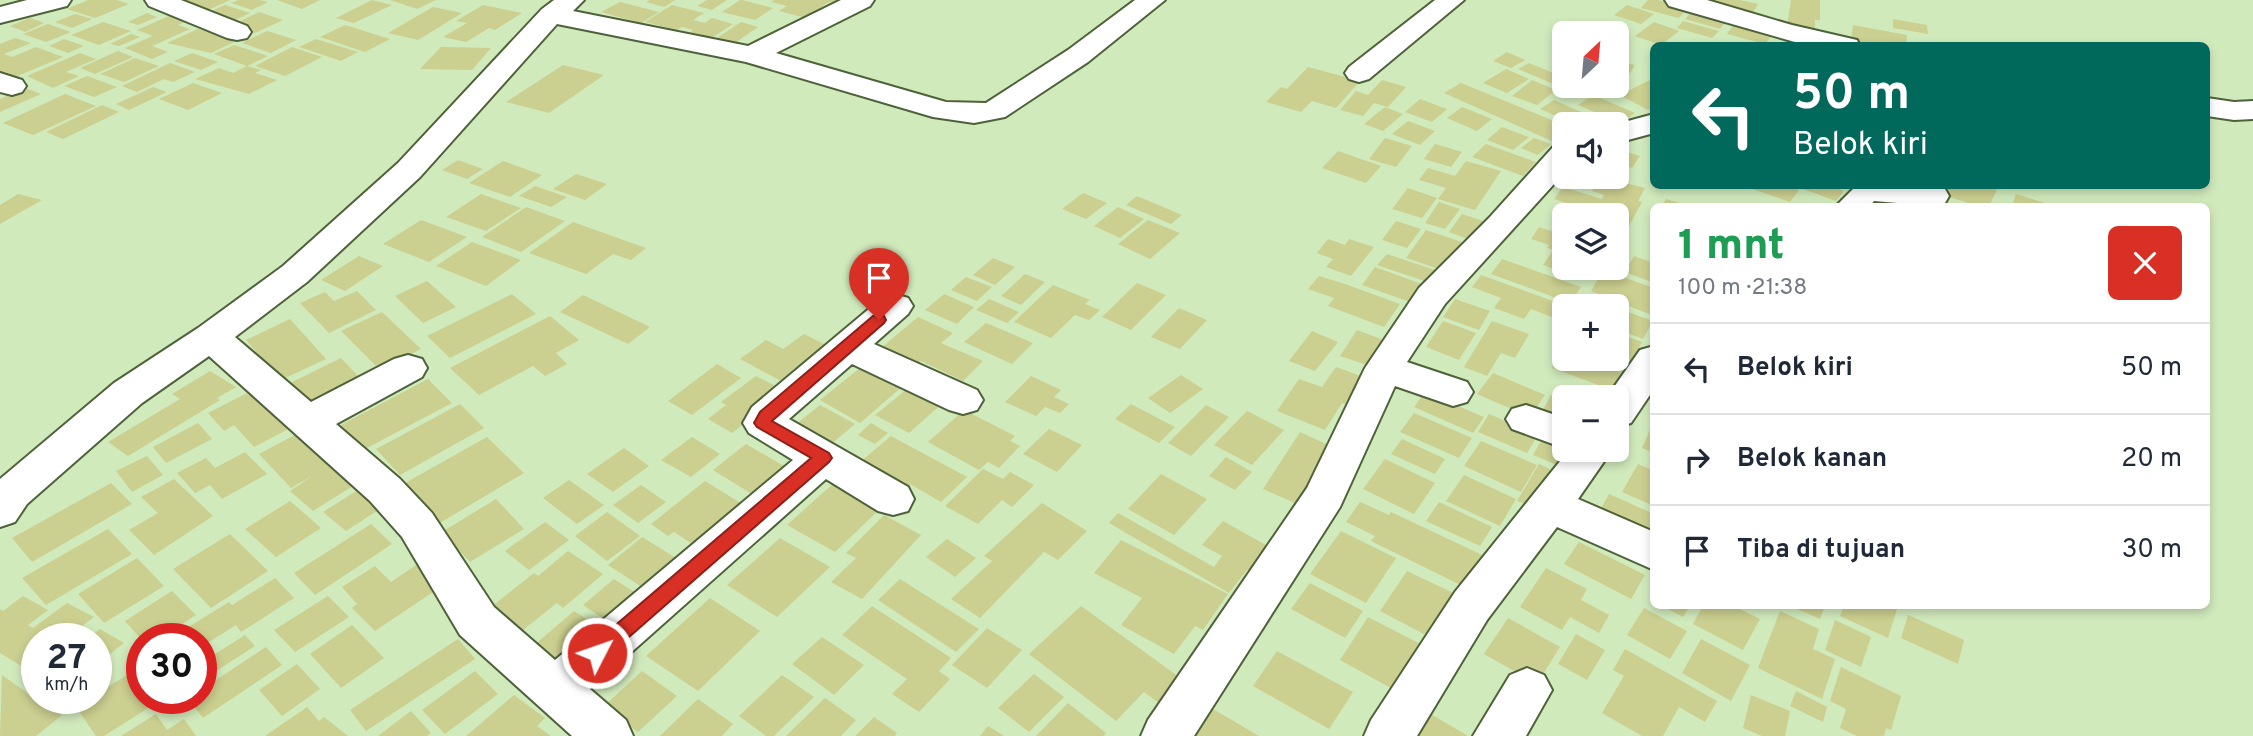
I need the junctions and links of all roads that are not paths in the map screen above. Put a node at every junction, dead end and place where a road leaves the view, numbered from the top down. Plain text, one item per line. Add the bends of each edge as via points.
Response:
1 (58, 0) edge
2 (158, 0) edge
3 (861, 0) edge
4 (1152, 0) edge
5 (1451, 0) edge
6 (1678, 0) edge
7 (1775, 0) edge
8 (551, 6) edge
9 (0, 16) edge
10 (237, 32) dead end
11 (1779, 35) edge
12 (1822, 42) edge
13 (751, 55) junction
14 (1359, 73) dead end
15 (2210, 107) edge
16 (2253, 110) edge
17 (1650, 123) edge
18 (1629, 130) edge
19 (1552, 165) edge
20 (1933, 196) dead end
21 (1855, 203) edge
22 (895, 306) dead end
23 (211, 337) junction
24 (848, 346) junction
25 (1650, 365) edge
26 (408, 368) dead end
27 (1384, 368) junction
28 (1453, 392) dead end
29 (1629, 395) edge
30 (962, 400) dead end
31 (1526, 419) dead end
32 (308, 421) junction
33 (1552, 429) edge
34 (823, 458) junction
35 (1583, 462) edge
36 (893, 499) dead end
37 (1550, 505) junction
38 (0, 510) edge
39 (1650, 550) edge
40 (556, 689) junction
41 (1527, 690) dead end
42 (608, 736) edge
43 (1166, 736) edge
44 (1389, 736) edge
45 (1498, 736) edge

1 - 9 street
2 - 10 street
3 - 13 street
4 - 13 street via 994,111 974,114 944,111
5 - 14 street
6 - 11 street
7 - 11 street
8 - 13 street
8 - 23 street via 409,170 295,274
11 - 12 street
15 - 16 street
17 - 18 street
19 - 27 street via 1432,296
20 - 21 street via 1871,191
22 - 24 street
23 - 32 street
23 - 38 street via 128,393 12,493
24 - 30 street
24 - 34 street via 763,423
25 - 29 street
26 - 32 street
27 - 28 street
27 - 43 street via 1325,496
31 - 33 street
32 - 40 street via 417,525 477,621
34 - 36 street
34 - 40 street
35 - 37 street
37 - 39 street
37 - 44 street via 1471,606
40 - 42 street
41 - 45 street

